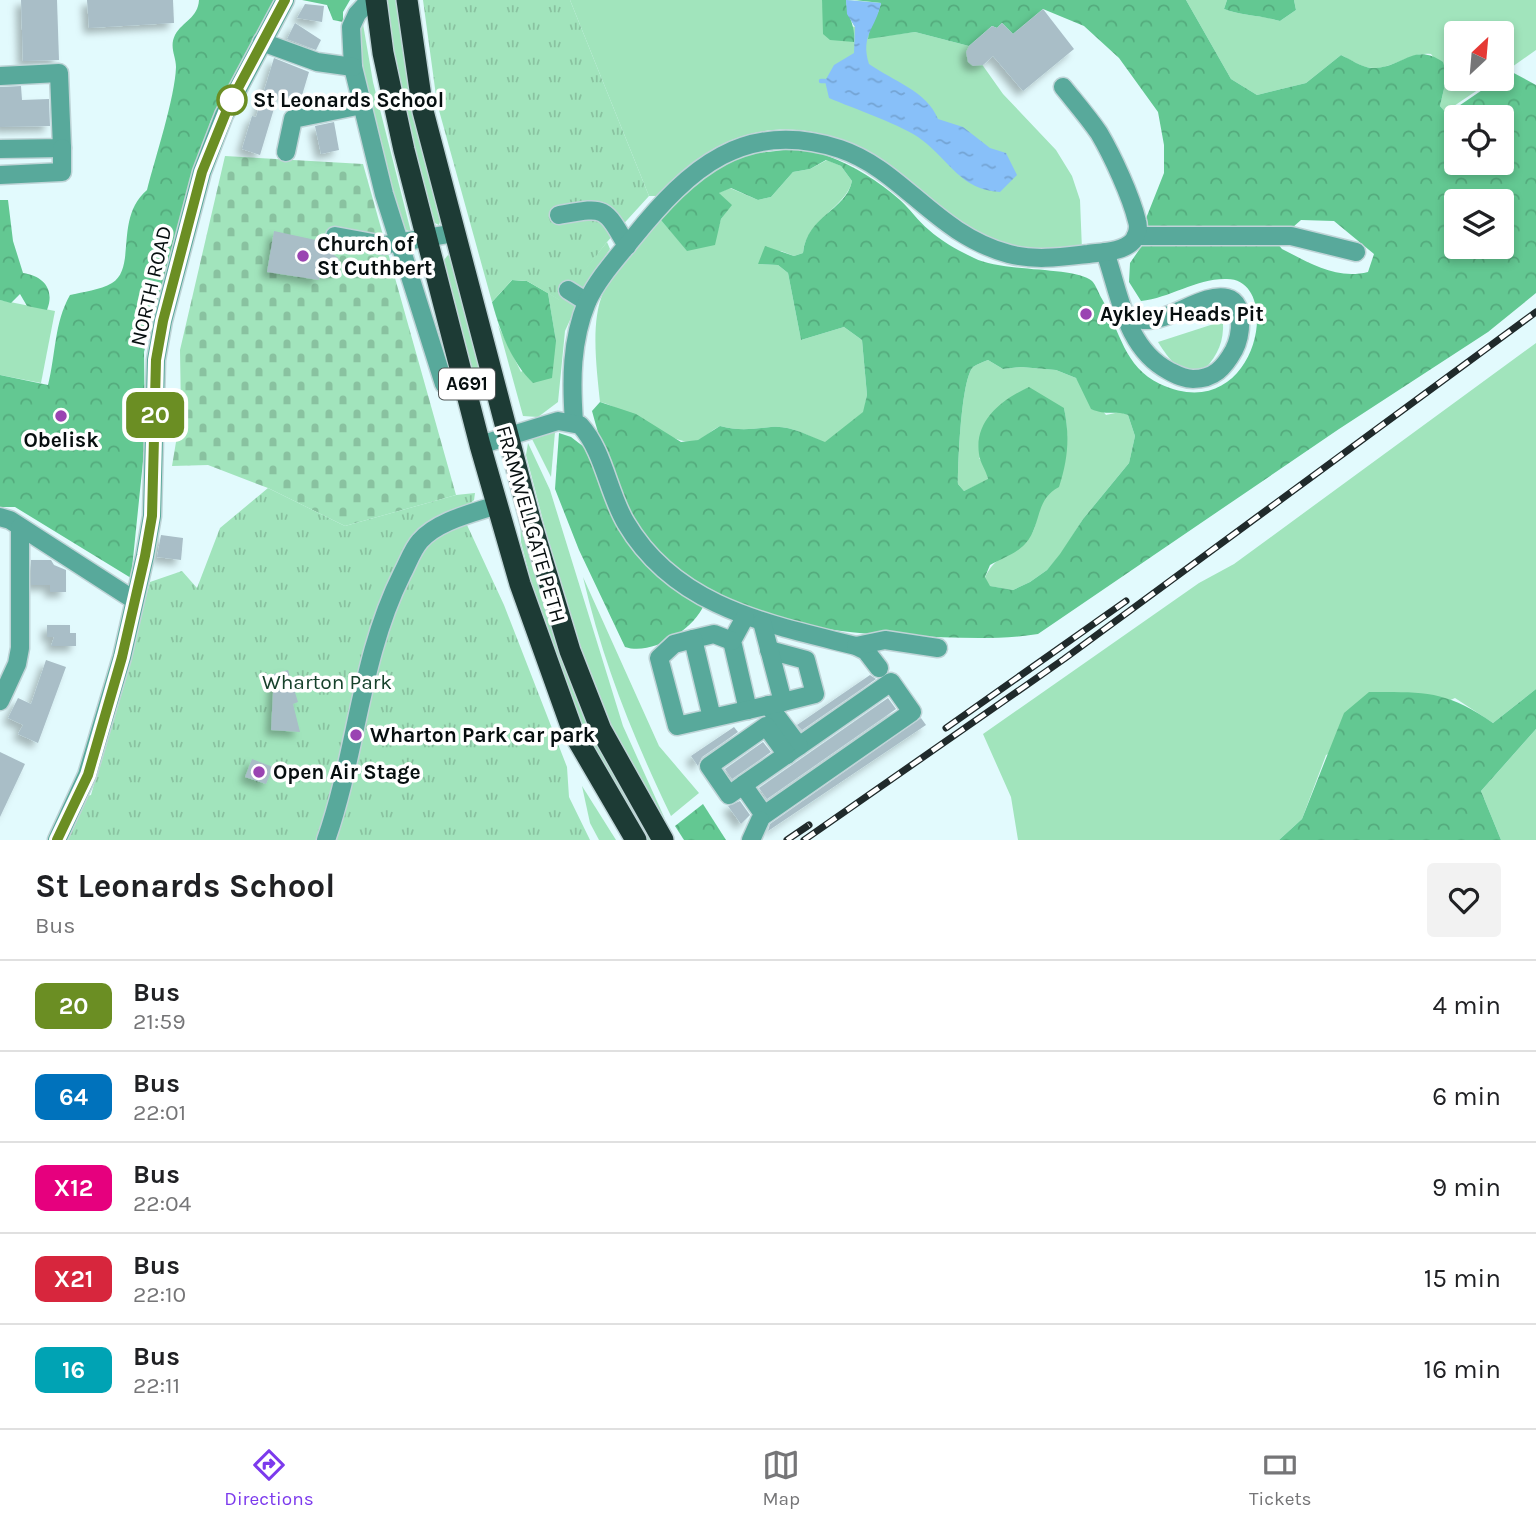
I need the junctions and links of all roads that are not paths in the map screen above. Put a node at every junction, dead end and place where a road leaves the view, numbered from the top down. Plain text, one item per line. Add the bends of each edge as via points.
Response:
1 (285, 0) edge
2 (370, 0) edge
3 (376, 0) edge
4 (407, 0) edge
5 (262, 42) junction
6 (353, 66) junction
7 (0, 76) edge
8 (1063, 87) dead end
9 (362, 106) junction
10 (62, 148) junction
11 (0, 149) edge
12 (286, 152) dead end
13 (0, 175) edge
14 (559, 215) dead end
15 (455, 233) junction
16 (335, 236) dead end
17 (1136, 236) junction
18 (428, 238) junction
19 (400, 244) junction
20 (627, 246) junction
21 (1105, 252) junction
22 (1356, 252) dead end
23 (568, 290) dead end
24 (417, 292) junction
25 (444, 302) junction
26 (587, 302) junction
27 (1124, 314) junction
28 (444, 384) dead end
29 (574, 422) junction
30 (509, 436) junction
31 (480, 445) junction
32 (497, 505) junction
33 (0, 517) edge
34 (20, 527) junction
35 (134, 600) junction
36 (753, 619) junction
37 (693, 639) junction
38 (732, 641) junction
39 (856, 646) junction
40 (938, 648) dead end
41 (769, 650) junction
42 (878, 668) dead end
43 (0, 701) edge
44 (776, 704) junction
45 (748, 710) junction
46 (712, 718) junction
47 (793, 750) junction
48 (743, 785) junction
49 (760, 820) dead end
50 (57, 840) edge
51 (326, 840) edge
52 (636, 840) edge
53 (663, 840) edge
54 (751, 840) edge

1 - 5 street, NORTH ROAD
2 - 6 street via 351,27
3 - 18 highway, FRAMWELLGATE PETH / A691 via 393,101
4 - 15 highway, FRAMWELLGATE PETH / A691 via 423,111
5 - 6 street via 317,62
5 - 35 street, NORTH ROAD via 224,115 202,172 163,321 156,360 152,516
6 - 9 street
7 - 10 street via 59,73
8 - 17 street via 1105,143 1138,222
9 - 12 street via 293,119
9 - 19 street
10 - 11 street
10 - 13 street via 62,172
14 - 20 street via 601,211 609,215
15 - 18 street
15 - 30 highway, FRAMWELLGATE PETH / A691
16 - 19 street
17 - 21 street via 1126,246
17 - 22 street via 1291,236
18 - 19 street
18 - 25 highway, FRAMWELLGATE PETH / A691
19 - 24 street
20 - 21 street via 679,186 716,157 746,145 791,139 861,159 939,220 982,246 1042,258
20 - 26 street
21 - 27 street
23 - 26 street
24 - 25 street
24 - 28 street
25 - 31 highway, FRAMWELLGATE PETH / A691
26 - 29 street via 574,347
27 - 27 street via 1149,358 1186,379 1208,379 1226,365 1238,342 1241,320 1227,298 1146,320
29 - 30 street via 558,421
29 - 36 street via 590,439 615,500 644,547 676,577 723,609
30 - 31 street
30 - 53 highway, FRAMWELLGATE PETH / A691 via 530,519 588,701
31 - 32 highway, FRAMWELLGATE PETH / A691
32 - 51 street via 429,533 401,576 367,666 338,805
32 - 52 highway, FRAMWELLGATE PETH / A691 via 573,732
33 - 34 street
34 - 35 street
34 - 43 street via 19,648 17,664
35 - 50 street, NORTH ROAD via 88,775
36 - 38 street
36 - 39 street
36 - 41 street
37 - 38 street via 713,634
37 - 46 street
37 - 46 street via 674,644 659,657 677,726
38 - 45 street
39 - 40 street via 885,640
39 - 42 street
41 - 44 street
41 - 44 street via 806,660 815,694
44 - 45 street
44 - 47 street
45 - 46 street
47 - 48 street
47 - 48 street via 766,726 709,766 729,795
47 - 48 street via 891,682 912,712 764,815
49 - 54 street

